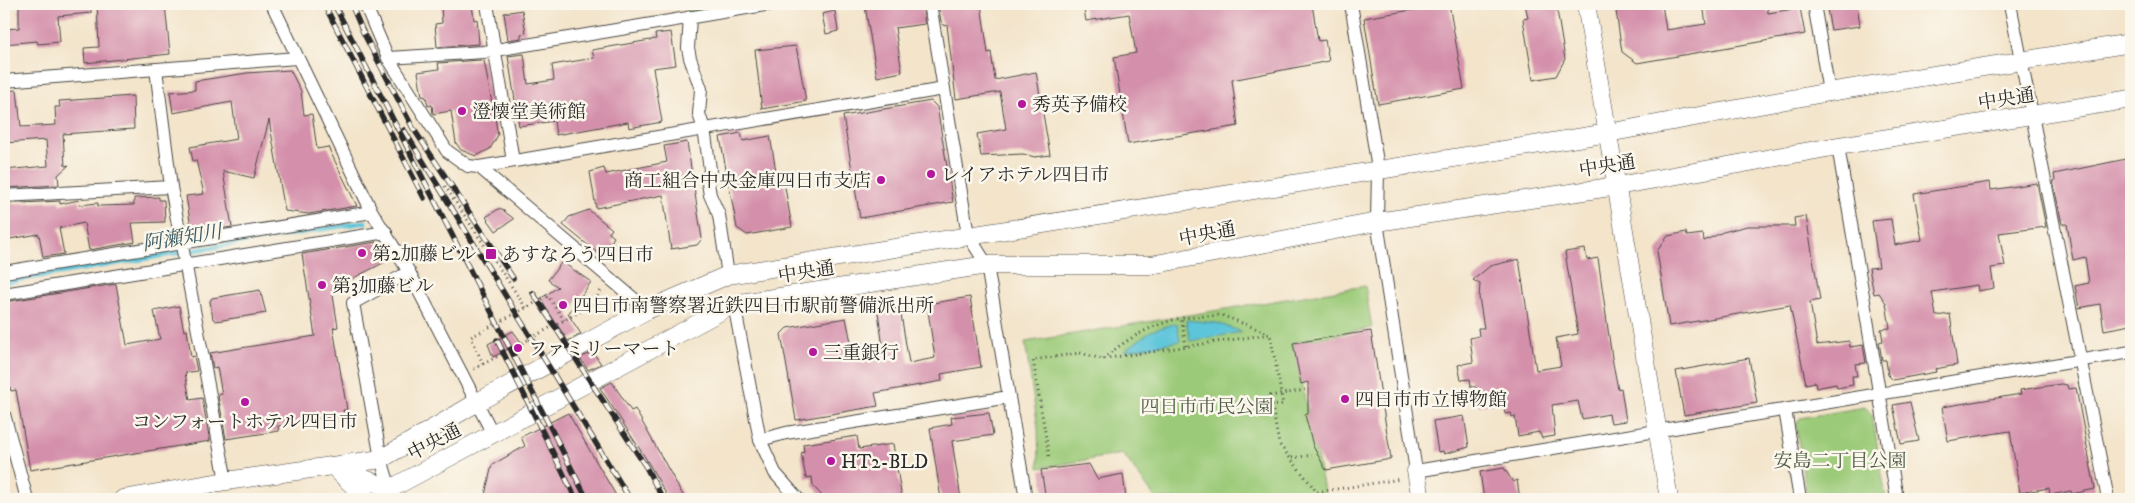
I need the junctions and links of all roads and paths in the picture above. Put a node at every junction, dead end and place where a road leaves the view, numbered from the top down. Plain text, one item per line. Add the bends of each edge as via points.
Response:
1 (272, 4) edge
2 (365, 4) edge
3 (487, 4) edge
4 (771, 4) edge
5 (930, 4) edge
6 (1351, 4) edge
7 (1586, 4) edge
8 (1814, 4) edge
9 (2010, 4) edge
10 (690, 17) junction
11 (2131, 43) edge
12 (494, 50) junction
13 (297, 58) junction
14 (388, 58) junction
15 (2020, 62) junction
16 (156, 69) junction
17 (4, 81) edge
18 (944, 88) junction
19 (1828, 92) junction
20 (2131, 99) edge
21 (2032, 116) junction
22 (704, 129) junction
23 (1608, 132) junction
24 (1838, 146) junction
25 (513, 160) junction
26 (479, 167) junction
27 (1378, 168) junction
28 (445, 186) dead end
29 (1617, 186) junction
30 (171, 187) junction
31 (4, 196) edge
32 (372, 212) junction
33 (1377, 222) junction
34 (386, 232) junction
35 (968, 235) junction
36 (185, 253) junction
37 (987, 265) junction
38 (4, 272) edge
39 (409, 272) junction
40 (728, 275) junction
41 (610, 278) junction
42 (4, 294) edge
43 (734, 304) junction
44 (526, 308) junction
45 (647, 310) junction
46 (1181, 318) junction
47 (564, 320) junction
48 (1270, 334) junction
49 (1186, 346) junction
50 (2131, 352) edge
51 (1102, 359) junction
52 (2081, 360) junction
53 (483, 364) junction
54 (462, 375) junction
55 (1305, 390) dead end
56 (1281, 394) junction
57 (1879, 395) junction
58 (1009, 397) junction
59 (476, 403) junction
60 (1272, 406) junction
61 (1785, 410) junction
62 (4, 414) edge
63 (1657, 431) junction
64 (493, 434) junction
65 (760, 440) junction
66 (1312, 455) dead end
67 (1049, 456) dead end
68 (381, 458) junction
69 (1292, 458) junction
70 (333, 466) junction
71 (1409, 475) junction
72 (226, 481) junction
73 (390, 489) junction
74 (27, 499) edge
75 (123, 499) edge
76 (367, 499) edge
77 (798, 499) edge
78 (1026, 499) edge
79 (1421, 499) edge
80 (1669, 499) edge
81 (1800, 499) edge
82 (1897, 499) edge
83 (2107, 499) edge

1 - 13 street
2 - 14 street
3 - 12 street
4 - 10 street
5 - 18 street
6 - 27 street
7 - 23 street
8 - 19 street
9 - 15 street
10 - 12 street
10 - 22 street via 690,58 700,80 699,114
11 - 15 street, 中央通
12 - 14 street
12 - 25 street
13 - 16 street
13 - 32 street
14 - 26 street via 448,151 468,166
15 - 19 street, 中央通
15 - 21 street
16 - 17 street
16 - 30 street
18 - 22 street
18 - 35 street
19 - 23 street, 中央通
20 - 21 street, 中央通
21 - 24 street, 中央通
21 - 52 street
22 - 25 street
22 - 40 street via 710,169 709,189 719,215
23 - 27 street, 中央通
23 - 29 street
24 - 29 street, 中央通
24 - 57 street
25 - 26 street
26 - 41 street
27 - 33 street
27 - 35 street, 中央通
28 - 44 path
29 - 33 street, 中央通
29 - 63 street
30 - 31 street
30 - 36 street
32 - 34 street
32 - 36 street
33 - 37 street, 中央通 via 1152,265
33 - 71 street
34 - 36 street
34 - 39 street
35 - 37 street
35 - 40 street, 中央通
36 - 38 street
36 - 42 street
36 - 72 street
37 - 43 street, 中央通
37 - 58 street
39 - 54 street
39 - 68 street via 353,303
40 - 43 street
40 - 45 street, 中央通
41 - 45 street
41 - 47 path via 594,304
43 - 64 street, 中央通
43 - 65 street
44 - 47 path via 548,296
44 - 53 path via 471,337
45 - 59 street, 中央通
46 - 48 path via 1221,315
46 - 49 path
46 - 51 path via 1161,322 1141,332
47 - 53 path
48 - 49 path
48 - 56 path
49 - 51 path
50 - 52 street
51 - 67 path via 1080,353 1033,360
52 - 57 street
52 - 83 street
53 - 54 path
54 - 59 street
55 - 56 path
56 - 60 path via 1283,404
56 - 60 path via 1270,396
57 - 61 street
57 - 82 street
58 - 65 street
58 - 78 street
59 - 64 street
59 - 68 street, 中央通
60 - 69 path via 1279,444
61 - 63 street
61 - 81 street
62 - 74 street
63 - 71 street
63 - 80 street
64 - 73 street, 中央通
65 - 77 street via 775,473
66 - 69 path
68 - 70 street, 中央通
68 - 73 street
69 - 71 path via 1317,492
70 - 72 street, 中央通
70 - 73 street, 中央通
70 - 76 street
71 - 79 street
72 - 75 street, 中央通

